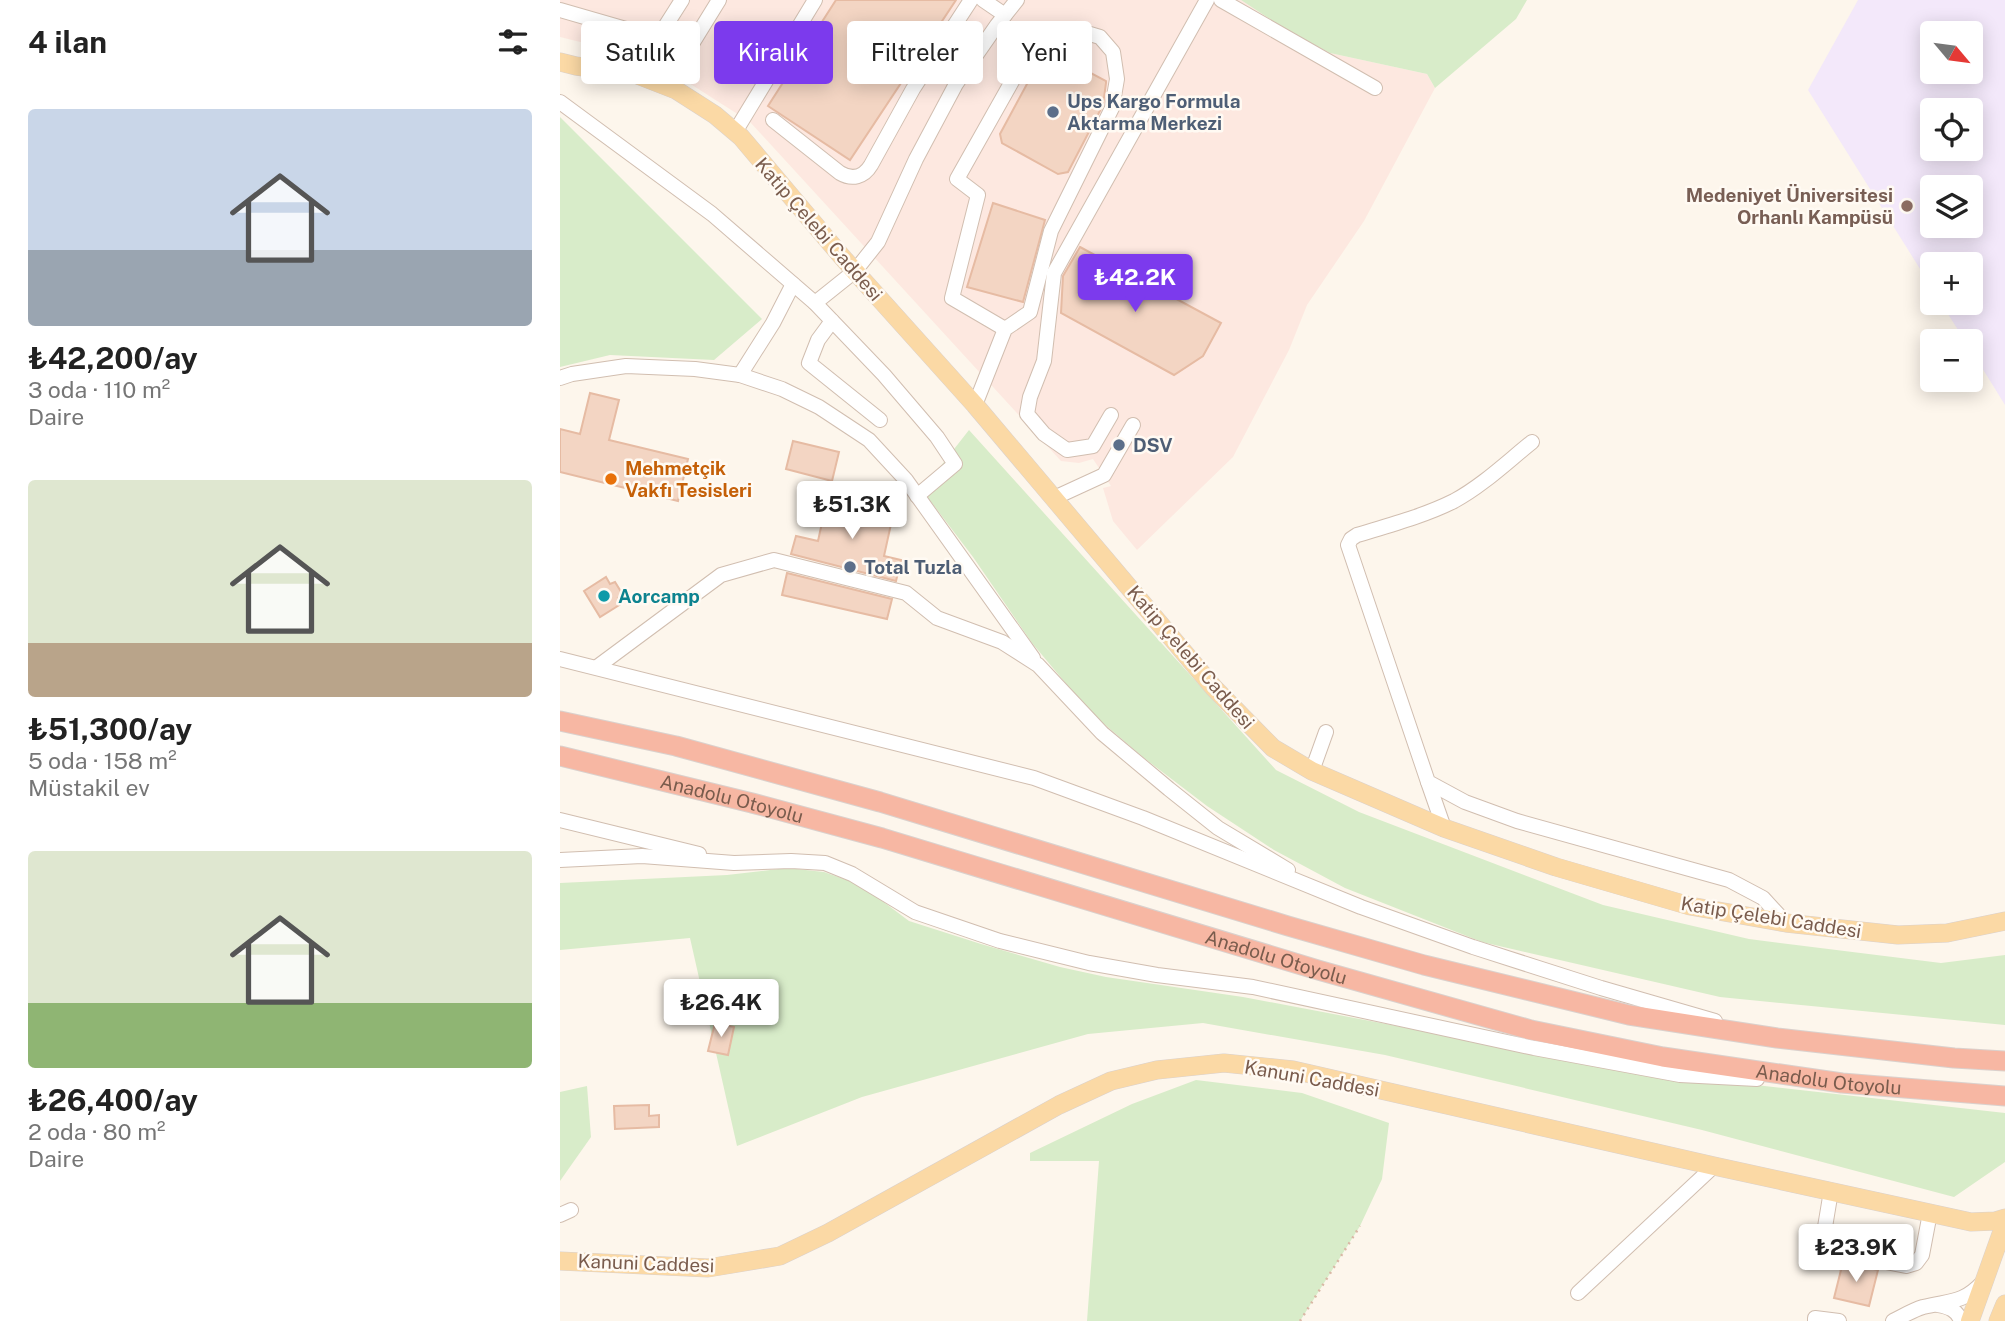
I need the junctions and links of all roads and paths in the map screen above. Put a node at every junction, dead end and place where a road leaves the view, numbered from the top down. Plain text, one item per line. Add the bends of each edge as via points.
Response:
1 (682, 0) edge
2 (719, 0) edge
3 (815, 0) edge
4 (971, 0) edge
5 (983, 0) edge
6 (1017, 0) edge
7 (1207, 0) edge
8 (1221, 0) edge
9 (560, 10) edge
10 (1005, 15) junction
11 (598, 21) edge
12 (668, 21) edge
13 (560, 62) edge
14 (581, 67) edge
15 (661, 84) edge
16 (666, 86) junction
17 (1375, 88) dead end
18 (560, 102) edge
19 (773, 120) dead end
20 (735, 132) junction
21 (855, 271) junction
22 (793, 284) junction
23 (815, 303) junction
24 (832, 321) junction
25 (1005, 329) junction
26 (740, 375) junction
27 (560, 378) edge
28 (975, 405) junction
29 (1111, 415) dead end
30 (880, 420) dead end
31 (1133, 425) dead end
32 (1532, 442) dead end
33 (917, 496) junction
34 (1054, 498) junction
35 (560, 659) edge
36 (1038, 664) junction
37 (597, 667) junction
38 (560, 721) edge
39 (1326, 732) dead end
40 (560, 756) edge
41 (1312, 771) junction
42 (1429, 782) junction
43 (560, 820) edge
44 (1444, 828) junction
45 (560, 860) edge
46 (734, 863) junction
47 (1361, 907) junction
48 (2005, 921) edge
49 (1786, 923) junction
50 (1777, 1038) junction
51 (2005, 1060) edge
52 (1842, 1083) junction
53 (2005, 1096) edge
54 (1714, 1166) junction
55 (1831, 1191) junction
56 (1930, 1213) junction
57 (2005, 1221) edge
58 (1971, 1222) junction
59 (1360, 1226) dead end
60 (560, 1261) edge
61 (1991, 1263) junction
62 (1984, 1281) junction
63 (1578, 1293) dead end
64 (1937, 1304) junction
65 (2005, 1304) edge
66 (1300, 1321) edge
67 (1815, 1321) edge
68 (1839, 1321) edge
69 (1893, 1321) edge
70 (1961, 1321) edge
71 (1970, 1321) edge
72 (1998, 1321) edge

1 - 12 street
2 - 16 street
3 - 20 street
4 - 19 street via 863,174 851,177 840,173
5 - 10 street
6 - 10 street
7 - 29 street via 1055,272 1044,360 1027,414 1067,450 1093,446
8 - 17 street
9 - 11 street
10 - 21 street via 956,84 878,242
13 - 14 main road, Katip Çelebi Caddesi
15 - 16 main road, Katip Çelebi Caddesi
16 - 20 main road, Katip Çelebi Caddesi
18 - 22 street via 712,214
20 - 21 main road, Katip Çelebi Caddesi
21 - 23 street
21 - 28 main road, Katip Çelebi Caddesi
22 - 23 street
22 - 26 street
23 - 24 street
24 - 30 street via 809,363
24 - 33 street via 884,375 956,464
25 - 25 street via 952,298 978,195 957,179 1028,53 1057,35 1080,31 1100,37 1113,52 1117,79 1112,108 1051,232 1030,312
25 - 28 street
26 - 27 street via 626,366
26 - 33 street via 820,407 853,429 869,440
28 - 34 main road, Katip Çelebi Caddesi
31 - 34 street via 1104,475
32 - 42 street via 1455,500 1357,535 1348,545
33 - 36 street
34 - 41 main road, Katip Çelebi Caddesi via 1214,688 1273,748
35 - 37 street
36 - 37 street via 1002,642 937,618 906,593 774,560 722,575
36 - 47 street via 1102,733 1218,828
37 - 47 street via 1034,778
38 - 50 highway, Anadolu Otoyolu via 676,746 880,802 1424,965 1629,1014
39 - 41 street
40 - 52 highway, Anadolu Otoyolu via 882,838 1318,971 1531,1030 1663,1057
41 - 44 main road, Katip Çelebi Caddesi
42 - 44 street
42 - 49 street via 1465,802 1517,821 1729,880 1763,898
43 - 46 street
44 - 49 main road, Katip Çelebi Caddesi via 1690,906
45 - 46 street via 642,856
46 - 52 street via 825,863 915,912 1000,941 1088,962 1253,987 1680,1075
47 - 50 street via 1588,984
48 - 49 main road, Katip Çelebi Caddesi via 1947,933 1898,935
50 - 51 highway, Anadolu Otoyolu
52 - 53 highway, Anadolu Otoyolu
54 - 55 main road, Kanuni Caddesi
54 - 60 main road, Kanuni Caddesi via 1293,1070 1224,1063 1157,1070 1111,1081 780,1256 708,1268
54 - 63 street
55 - 56 main road, Kanuni Caddesi
55 - 56 street via 1823,1239 1832,1251 1906,1266 1916,1263 1922,1255
56 - 58 main road, Kanuni Caddesi
57 - 58 main road, Kanuni Caddesi
57 - 61 main road
58 - 61 main road via 1990,1245
59 - 66 path
61 - 62 main road
62 - 64 street via 1960,1300
62 - 71 main road
64 - 69 street
64 - 70 street via 1950,1307
65 - 72 main road
67 - 68 street

